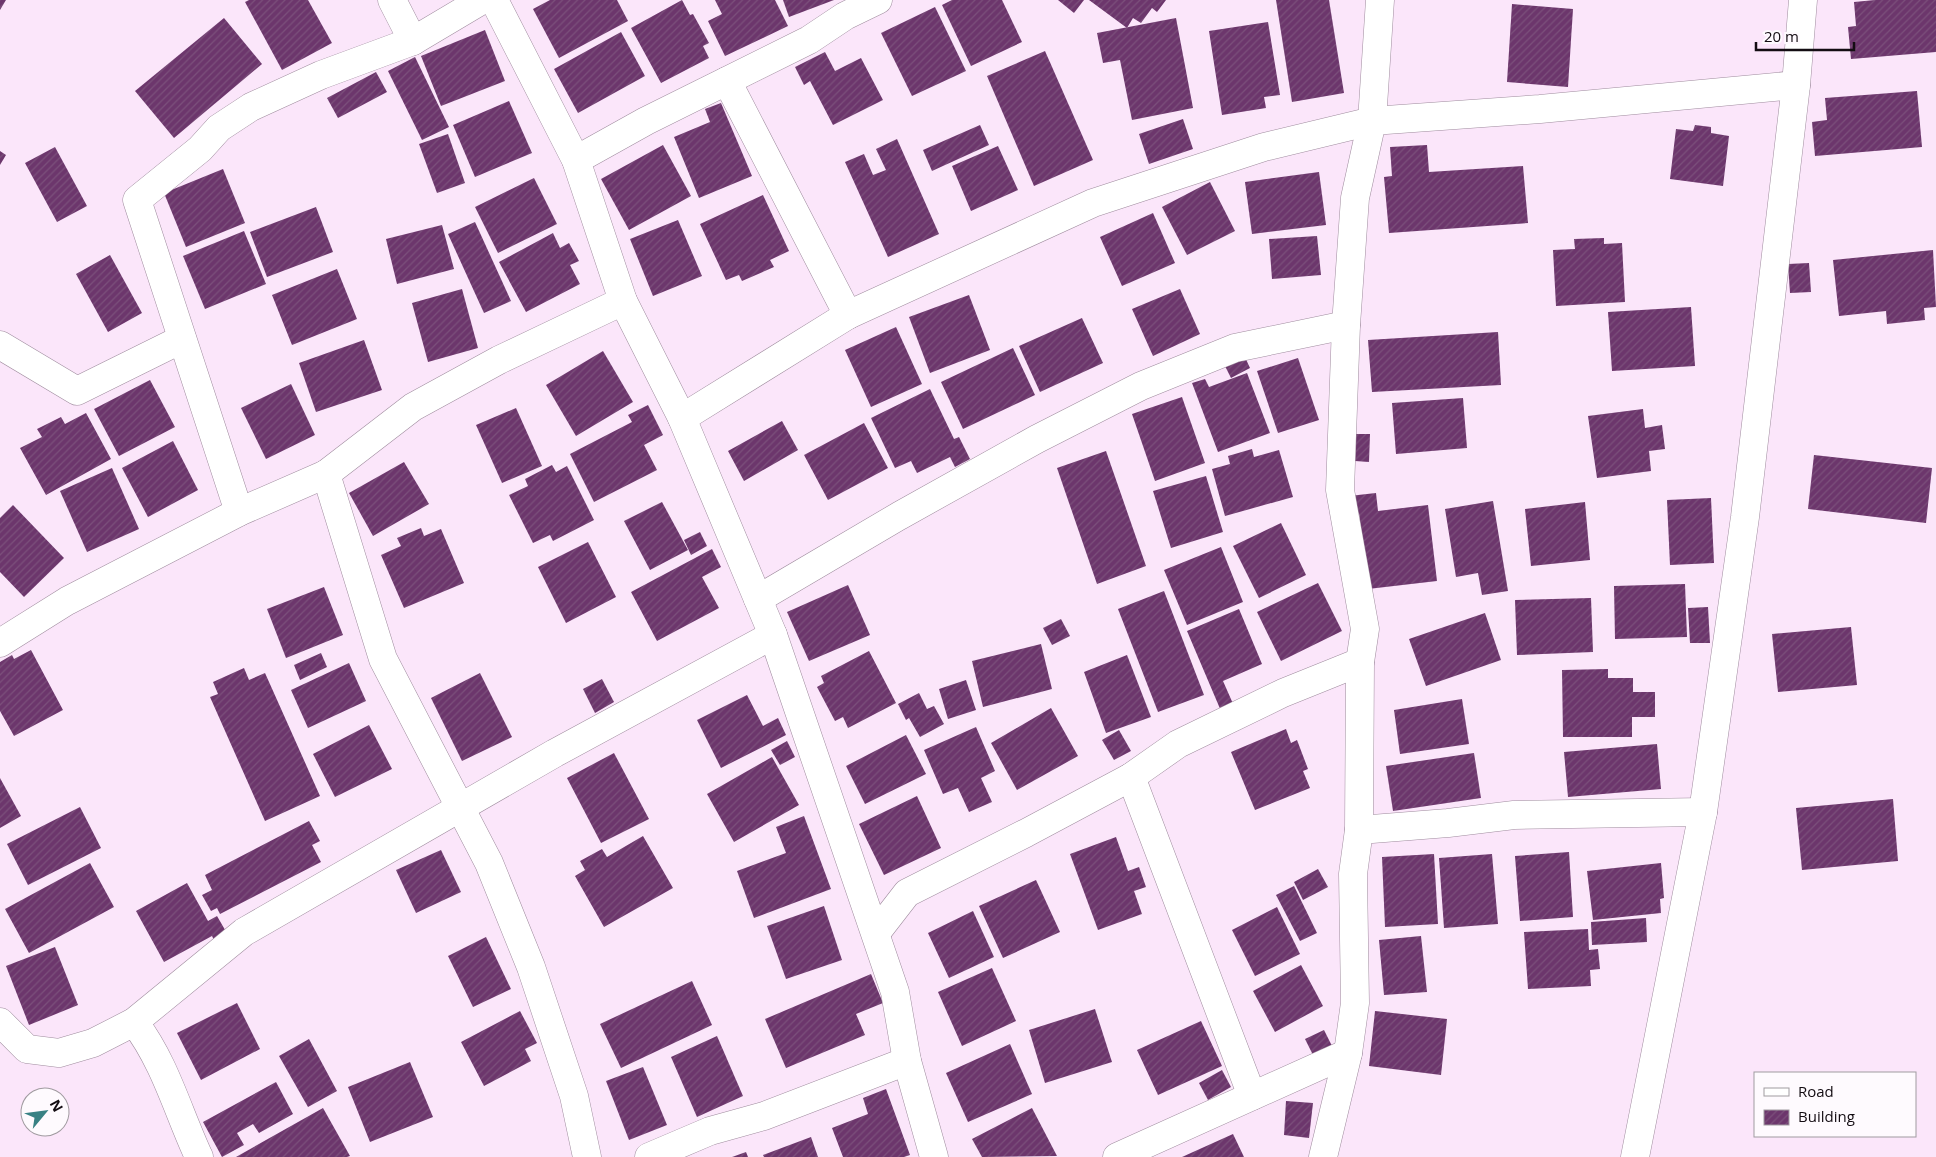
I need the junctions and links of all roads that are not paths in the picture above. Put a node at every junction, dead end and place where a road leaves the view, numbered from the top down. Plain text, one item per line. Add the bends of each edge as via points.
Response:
1 (392, 0) edge
2 (482, 0) edge
3 (494, 0) edge
4 (878, 0) edge
5 (1380, 0) edge
6 (1803, 0) edge
7 (413, 41) junction
8 (727, 80) junction
9 (1796, 85) junction
10 (1372, 121) junction
11 (576, 160) junction
12 (623, 301) junction
13 (848, 315) junction
14 (1346, 326) junction
15 (182, 339) junction
16 (0, 345) edge
17 (682, 418) junction
18 (326, 474) junction
19 (239, 512) junction
20 (758, 599) junction
21 (773, 635) junction
22 (0, 643) edge
23 (1360, 662) junction
24 (1132, 777) junction
25 (461, 808) junction
26 (1703, 812) junction
27 (1359, 830) junction
28 (876, 933) junction
29 (0, 1022) edge
30 (134, 1022) junction
31 (1348, 1053) junction
32 (907, 1061) junction
33 (1252, 1096) junction
34 (199, 1157) edge
35 (587, 1157) edge
36 (649, 1157) edge
37 (934, 1157) edge
38 (1117, 1157) edge
39 (1323, 1157) edge
40 (1635, 1157) edge

1 - 7 street
2 - 7 street
3 - 11 street
4 - 8 street via 845,16 809,40
5 - 10 street
6 - 9 street
7 - 15 street via 321,75 251,107 219,128 200,149 137,200
8 - 11 street via 646,120
8 - 13 street
9 - 10 street
9 - 26 street via 1745,517
10 - 13 street via 1264,147 1092,203
10 - 14 street via 1355,198
11 - 12 street
12 - 17 street
12 - 18 street via 499,360 413,406
13 - 17 street
14 - 20 street via 1235,348 1142,386 1029,443
14 - 23 street via 1340,490 1366,629
15 - 16 street via 77,391
15 - 19 street
17 - 20 street
18 - 19 street
18 - 25 street via 384,659
19 - 22 street via 67,601
20 - 21 street
21 - 25 street via 555,753
21 - 28 street
23 - 24 street via 1283,693 1178,744
23 - 27 street
24 - 28 street via 907,893
24 - 33 street
25 - 30 street via 244,932
25 - 35 street via 489,863 531,967 574,1096
26 - 27 street via 1514,815
26 - 40 street
27 - 31 street via 1353,874 1355,1003
28 - 32 street via 895,992
29 - 30 street via 26,1049 59,1053 93,1043
30 - 34 street via 149,1041
31 - 33 street
31 - 39 street
32 - 36 street via 764,1116 710,1131
32 - 37 street
33 - 38 street

